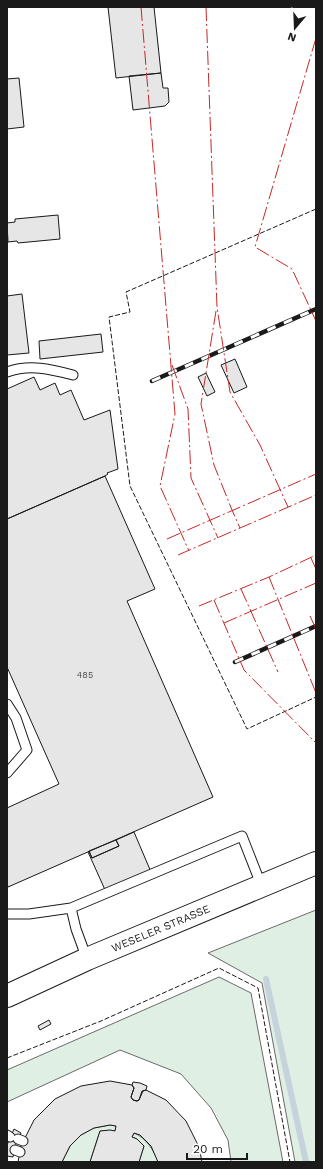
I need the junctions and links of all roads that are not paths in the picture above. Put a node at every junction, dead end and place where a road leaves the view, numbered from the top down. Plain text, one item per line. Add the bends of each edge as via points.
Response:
1 (7, 372) edge
2 (73, 375) dead end
3 (7, 704) edge
4 (7, 772) edge
5 (316, 864) edge
6 (262, 886) junction
7 (71, 908) junction
8 (7, 914) edge
9 (87, 960) junction
10 (7, 996) edge

1 - 2 lane via 47,368
3 - 4 lane via 16,718 27,750
5 - 6 main road, WESELER STRASSE
6 - 7 lane via 242,836
6 - 9 main road, WESELER STRASSE
7 - 8 lane via 29,914
7 - 9 lane
9 - 10 main road, WESELER STRASSE

